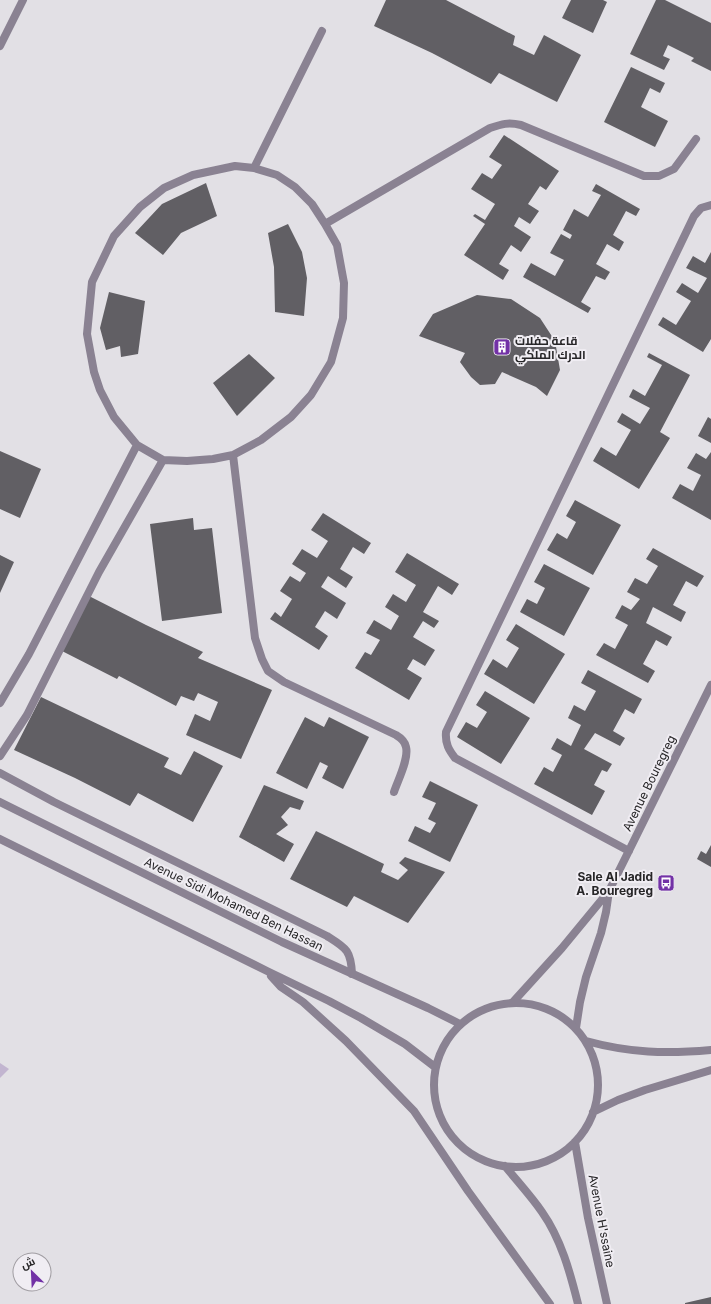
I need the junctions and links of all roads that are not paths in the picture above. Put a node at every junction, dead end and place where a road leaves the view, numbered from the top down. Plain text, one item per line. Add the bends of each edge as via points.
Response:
1 (22, 0) edge
2 (322, 31) dead end
3 (0, 46) edge
4 (696, 139) dead end
5 (254, 168) junction
6 (711, 205) edge
7 (325, 224) junction
8 (137, 445) junction
9 (233, 455) junction
10 (163, 460) junction
11 (711, 685) edge
12 (0, 703) edge
13 (0, 756) edge
14 (0, 773) edge
15 (394, 792) dead end
16 (0, 802) edge
17 (0, 839) edge
18 (629, 851) junction
19 (609, 891) junction
20 (266, 971) junction
21 (352, 974) junction
22 (513, 1002) junction
23 (460, 1024) junction
24 (576, 1028) junction
25 (586, 1041) junction
26 (711, 1050) edge
27 (435, 1067) junction
28 (711, 1070) edge
29 (594, 1112) junction
30 (575, 1142) junction
31 (505, 1166) junction
32 (550, 1304) edge
33 (578, 1304) edge
34 (607, 1304) edge

1 - 3 street
2 - 5 street
4 - 7 street via 674,169 659,176 644,176 521,124 502,124 490,128
5 - 7 street via 277,175 295,187 312,204
5 - 8 street via 235,166 192,174 164,188 140,208 114,236 92,282 87,334 94,372 114,418
6 - 18 street via 701,208 694,216 446,732 445,742 456,758
7 - 9 street via 337,245 344,283 343,318 331,362 311,395 291,417 261,440
8 - 10 street
8 - 12 street via 29,654
9 - 10 street via 187,461
9 - 15 street via 255,638 262,659 268,671 284,682 402,739 407,755
10 - 13 street via 99,572 28,715
11 - 18 street, Avenue Bouregreg
14 - 21 street via 341,944 351,960
16 - 21 street, Avenue Sidi Mohamed Ben Hassan
17 - 20 street
18 - 19 street, Avenue Bouregreg
19 - 22 street, Avenue Bouregreg
19 - 24 street, Avenue Bouregreg via 601,933 586,977
20 - 27 street via 361,1018 405,1044
20 - 32 street via 346,1041 414,1111
21 - 23 street, Avenue Sidi Mohamed Ben Hassan
22 - 23 street via 493,1005
22 - 24 street via 547,1008 563,1016
23 - 27 street via 448,1036
24 - 25 street
25 - 26 street via 637,1052
25 - 29 street via 594,1058 598,1076
27 - 31 street via 433,1090 438,1112 448,1132 463,1149 483,1160
28 - 29 street via 645,1090
29 - 30 street
30 - 31 street via 560,1154 543,1162 524,1167
30 - 34 street, Avenue H'ssaine
31 - 33 street via 535,1202 555,1234 565,1256

